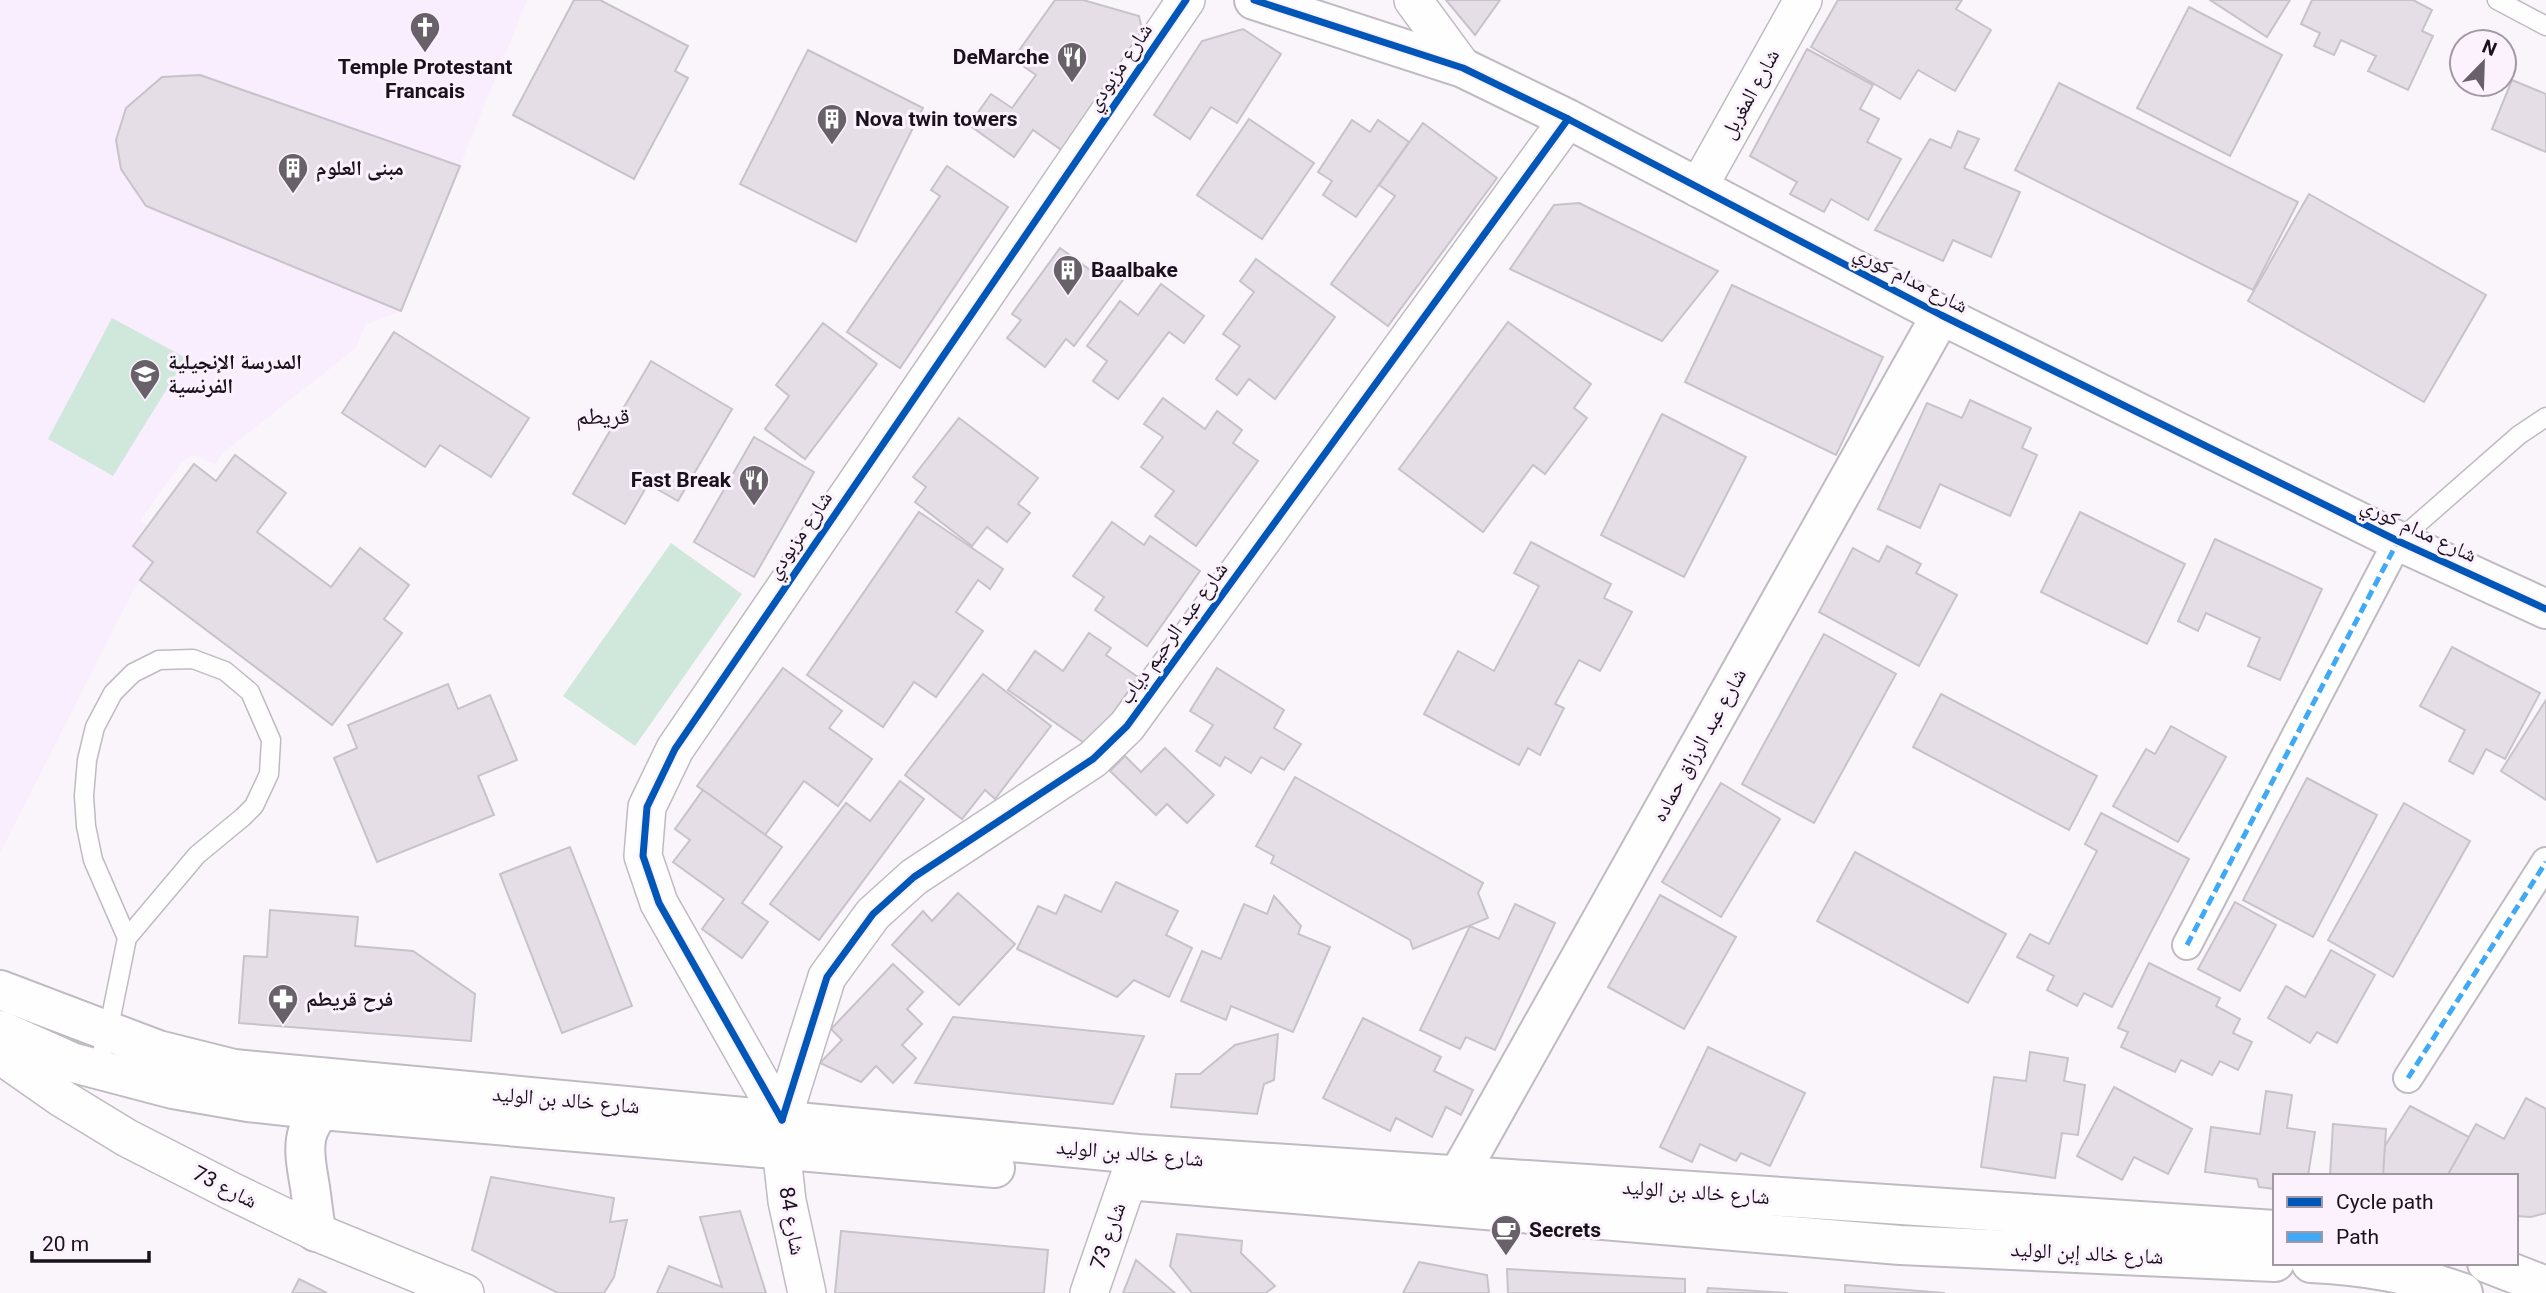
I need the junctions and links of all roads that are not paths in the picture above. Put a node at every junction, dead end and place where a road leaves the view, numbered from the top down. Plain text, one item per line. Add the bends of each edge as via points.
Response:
1 (1186, 0) edge
2 (1254, 0) edge
3 (1413, 0) edge
4 (1802, 0) edge
5 (2497, 0) edge
6 (2546, 26) edge
7 (1463, 68) junction
8 (1568, 119) junction
9 (1698, 188) junction
10 (1941, 315) junction
11 (2546, 417) edge
12 (2398, 541) junction
13 (2546, 609) edge
14 (2546, 862) edge
15 (127, 938) junction
16 (2187, 945) dead end
17 (0, 990) edge
18 (0, 1030) edge
19 (108, 1032) junction
20 (0, 1055) edge
21 (97, 1069) junction
22 (2408, 1078) dead end
23 (357, 1080) junction
24 (321, 1110) junction
25 (781, 1134) junction
26 (1458, 1175) junction
27 (1128, 1180) junction
28 (2273, 1230) edge
29 (316, 1232) junction
30 (1900, 1245) joint
31 (2273, 1262) edge
32 (2354, 1265) edge
33 (2492, 1265) edge
34 (2546, 1286) edge
35 (465, 1293) edge
36 (807, 1293) edge
37 (1089, 1293) edge
38 (2463, 1293) edge

1 - 25 street, شارع مزبودي via 675,748 647,807 643,856 659,904
2 - 7 main road, شارع مدام كوري
3 - 7 street
4 - 9 street, شارع المغربل
5 - 6 lane
7 - 8 main road, شارع مدام كوري
8 - 9 main road, شارع مدام كوري
8 - 25 street, شارع عبد الرحيم دياب via 1127,726 1093,759 914,877 873,914 827,978
9 - 10 main road, شارع مدام كوري
10 - 12 main road, شارع مدام كوري
10 - 26 main road, شارع عبد الرزاق حماده
11 - 12 lane via 2519,435
12 - 13 main road, شارع مدام كوري
12 - 16 street
14 - 22 street
15 - 15 lane via 197,855 254,806 270,774 271,740 250,692 225,671 193,659 159,660 133,673 113,693 95,727 87,760 86,826 93,860
15 - 19 lane
17 - 19 main road, شارع خالد بن الوليد
18 - 21 main road, شارع خالد بن الوليد
19 - 21 lane
19 - 23 main road, شارع خالد بن الوليد via 234,1069
20 - 29 street, شارع 73 via 127,1138
21 - 24 main road, شارع خالد بن الوليد via 173,1089
23 - 24 main road
23 - 25 main road, شارع خالد بن الوليد
24 - 25 main road, شارع خالد بن الوليد
24 - 29 main road via 307,1132 304,1150
25 - 26 main road, شارع خالد بن الوليد
25 - 27 main road, شارع خالد بن الوليد
25 - 36 street, شارع 84 via 789,1211
26 - 28 main road, شارع خالد بن الوليد
27 - 30 main road, شارع خالد بن الوليد
27 - 37 street, شارع 73
29 - 35 street, شارع 73
30 - 31 main road, شارع خالد إبن الوليد
32 - 38 main road via 2393,1271
33 - 34 main road

